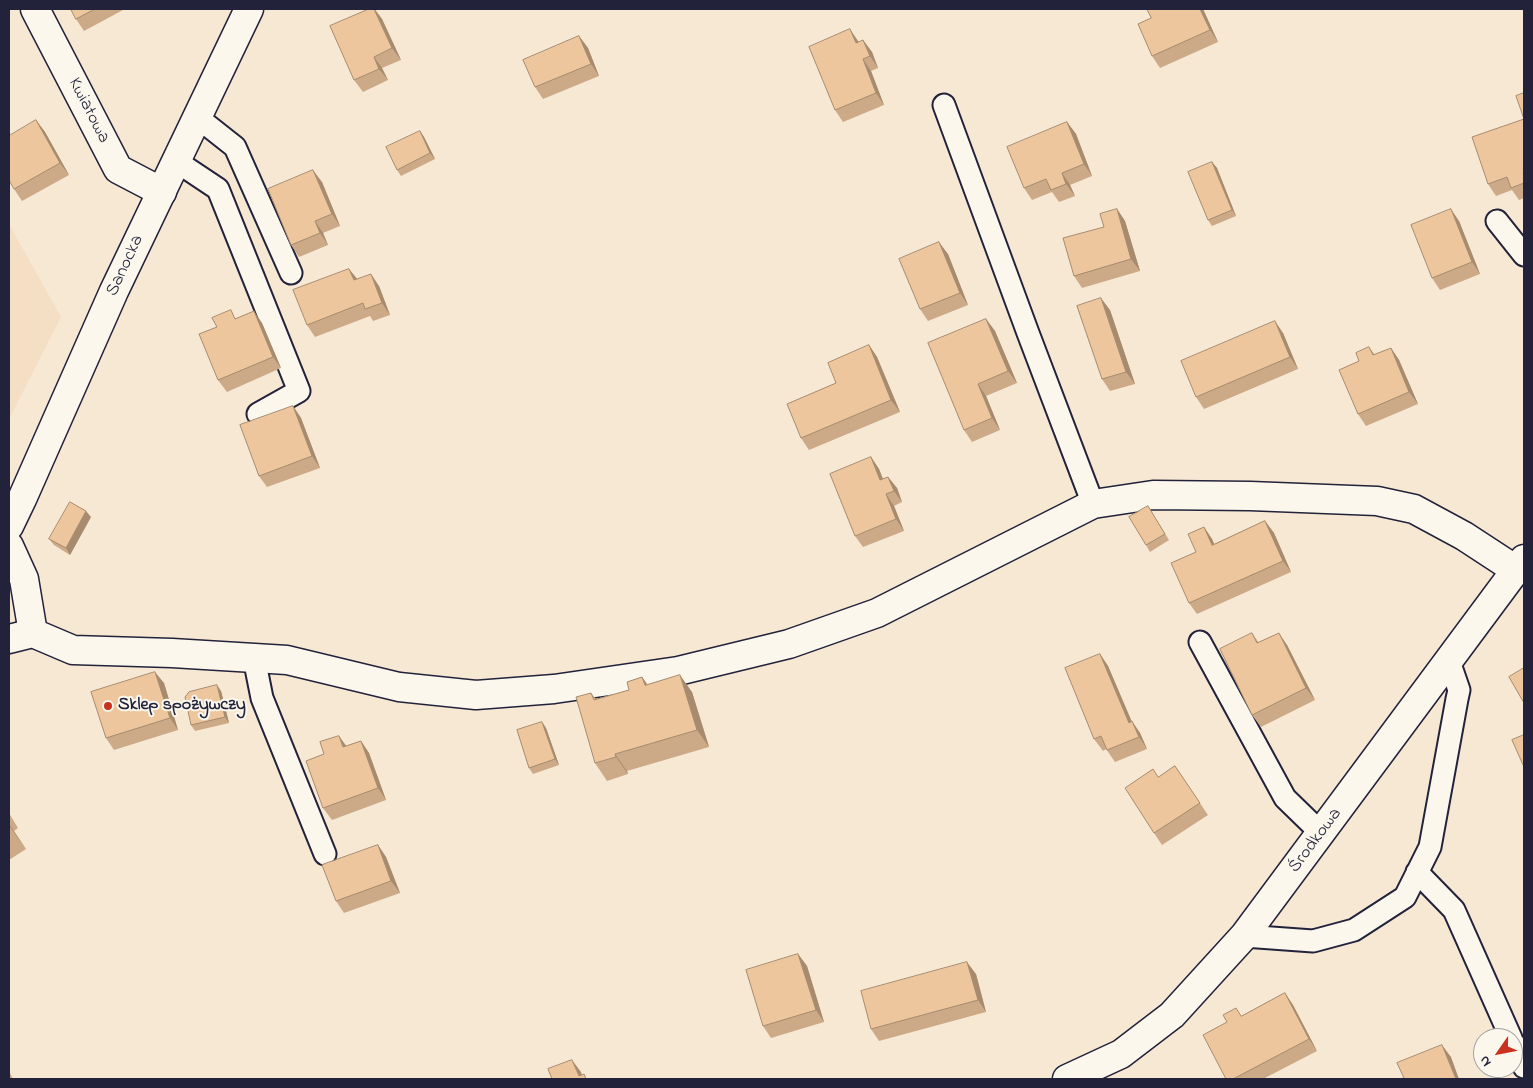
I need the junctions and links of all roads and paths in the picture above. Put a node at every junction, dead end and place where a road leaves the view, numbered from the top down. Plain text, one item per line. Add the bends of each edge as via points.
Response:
1 (35, 9) edge
2 (249, 9) edge
3 (944, 105) dead end
4 (197, 117) junction
5 (176, 161) junction
6 (162, 192) junction
7 (1497, 221) dead end
8 (1524, 255) edge
9 (291, 273) dead end
10 (258, 414) dead end
11 (1093, 504) junction
12 (9, 526) edge
13 (9, 546) edge
14 (1520, 565) edge
15 (21, 636) edge
16 (1200, 642) dead end
17 (254, 658) junction
18 (1449, 661) junction
19 (1321, 833) junction
20 (325, 854) dead end
21 (1417, 872) junction
22 (1244, 936) junction
23 (1507, 1028) edge
24 (1067, 1079) edge

1 - 6 street, Kwiatowa via 118,169
2 - 4 street, Sanocka
3 - 11 lane
4 - 5 street, Sanocka
4 - 9 lane via 235,147
5 - 6 street, Sanocka
5 - 10 lane via 218,189 300,391
6 - 12 street, Sanocka
7 - 8 lane
11 - 14 street via 1153,495 1377,501 1414,509
11 - 17 street via 877,613 789,644 678,671 554,690 476,695 399,687 287,660
13 - 15 street via 24,579
14 - 18 street, Środkowa
15 - 17 street via 73,650
16 - 19 lane via 1285,798
17 - 20 lane via 262,698
18 - 19 street, Środkowa
18 - 21 lane via 1459,690 1430,847
19 - 22 street, Środkowa
21 - 22 lane via 1405,897 1354,930 1314,941
21 - 23 lane via 1454,910
22 - 24 street, Środkowa via 1172,1015 1121,1054

